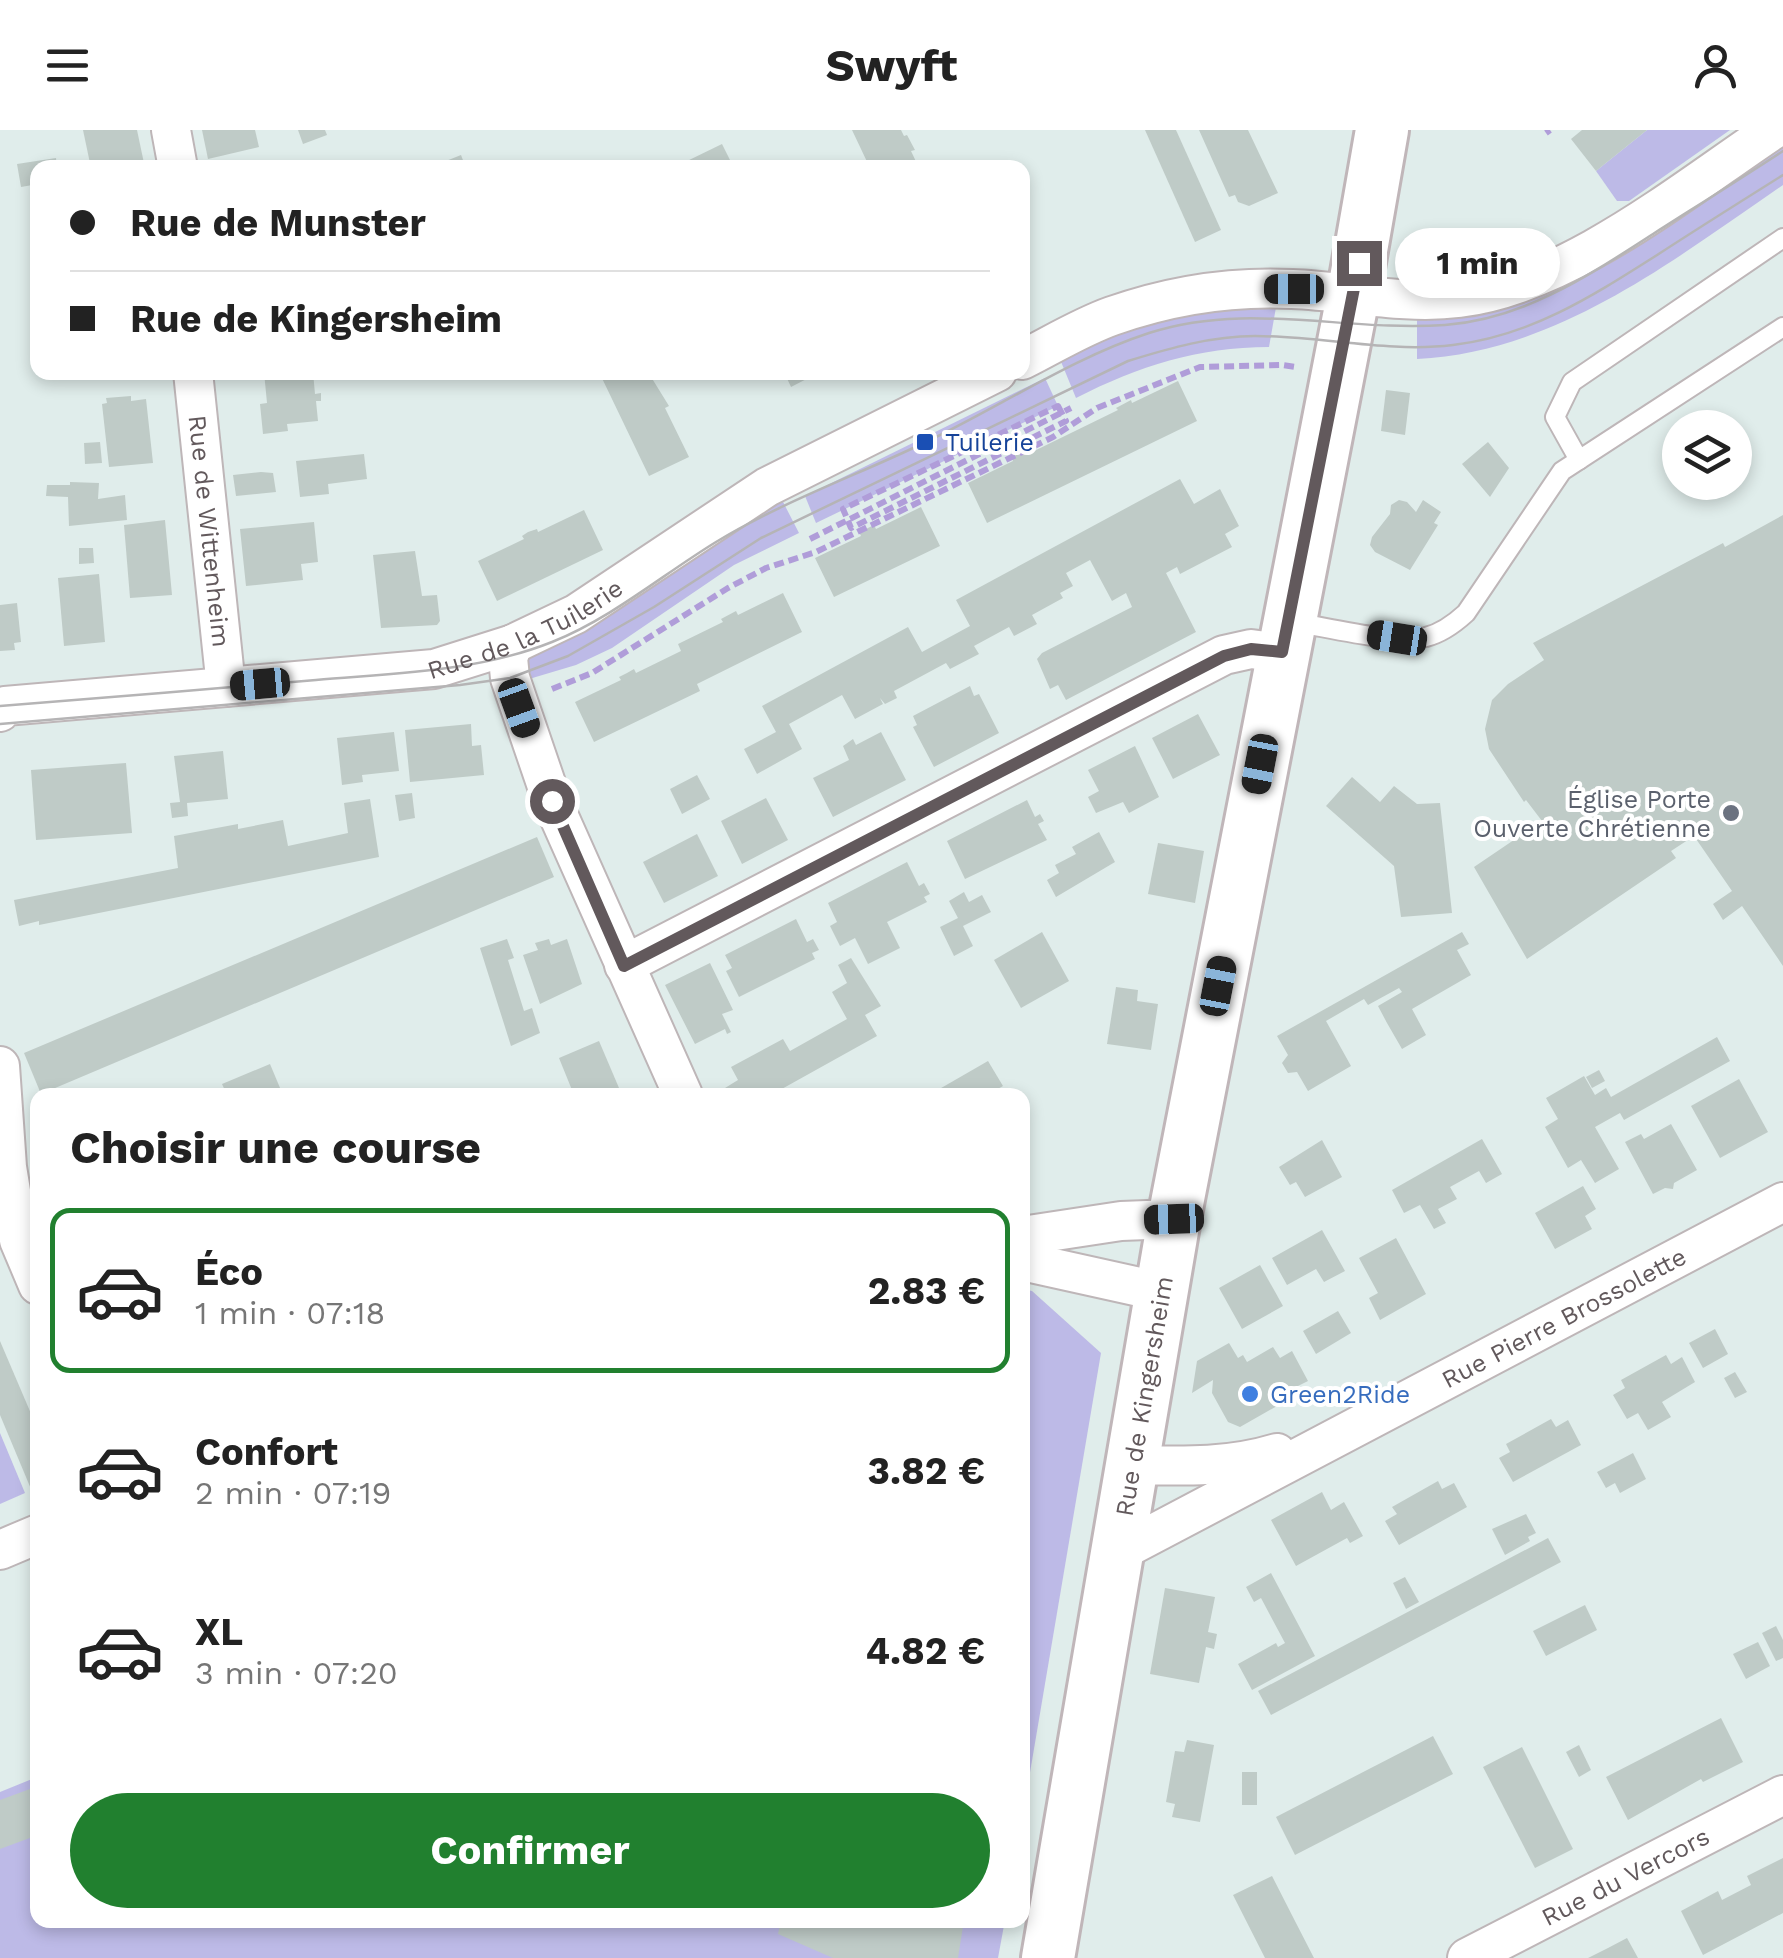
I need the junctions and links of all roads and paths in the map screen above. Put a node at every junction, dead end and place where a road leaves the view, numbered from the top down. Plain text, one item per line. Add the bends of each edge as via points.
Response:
1 (171, 130) edge
2 (1382, 130) edge
3 (1773, 130) edge
4 (177, 160) edge
5 (1783, 238) edge
6 (1353, 296) junction
7 (1783, 327) edge
8 (1030, 356) edge
9 (1336, 376) junction
10 (193, 380) edge
11 (981, 380) edge
12 (1071, 408) dead end
13 (1063, 414) junction
14 (1579, 460) junction
15 (848, 520) junction
16 (810, 539) dead end
17 (1285, 637) junction
18 (513, 644) junction
19 (226, 687) junction
20 (519, 708) junction
21 (0, 712) edge
22 (624, 966) junction
23 (0, 1066) edge
24 (681, 1088) edge
25 (1783, 1202) edge
26 (1174, 1219) junction
27 (1030, 1235) edge
28 (1030, 1263) edge
29 (30, 1266) edge
30 (1162, 1292) junction
31 (1346, 1431) junction
32 (1131, 1465) junction
33 (30, 1537) edge
34 (0, 1550) edge
35 (1116, 1553) junction
36 (1783, 1795) edge
37 (1048, 1958) edge
38 (1467, 1958) edge

1 - 4 street
2 - 6 main road, Rue de Kingersheim
3 - 6 street via 1615,236 1526,283 1460,298
5 - 14 lane via 1572,382 1555,417
6 - 8 street via 1294,289 1182,296 1109,316
6 - 9 main road, Rue de Kingersheim
7 - 14 lane
9 - 17 main road, Rue de Kingersheim
9 - 20 path via 1282,365 1200,367 1098,408 850,536 766,568 592,674
10 - 19 street, Rue de Wittenheim
11 - 18 street, Rue de la Tuilerie via 768,487 576,614
12 - 13 path
13 - 15 path via 1066,421 851,528
13 - 15 path via 1058,406 861,501 843,510
14 - 17 lane via 1562,471 1466,613 1446,630 1423,639
15 - 16 path
17 - 22 street via 1224,656
17 - 26 main road, Rue de Kingersheim
18 - 19 street, Rue de la Tuilerie via 434,670
18 - 20 street via 508,658
19 - 21 street, Rue de la Tuilerie via 5,706
20 - 22 street
22 - 24 street
23 - 29 street via 7,1167
25 - 31 street, Rue Pierre Brossolette
26 - 27 street
26 - 30 main road, Rue de Kingersheim
28 - 30 street
30 - 32 main road, Rue de Kingersheim
31 - 32 street, Rue Pierre Brossolette via 1251,1461
31 - 35 street, Rue Pierre Brossolette
32 - 35 main road, Rue de Kingersheim
33 - 34 street
35 - 37 main road, Rue de Kingersheim
36 - 38 street, Rue du Vercors

